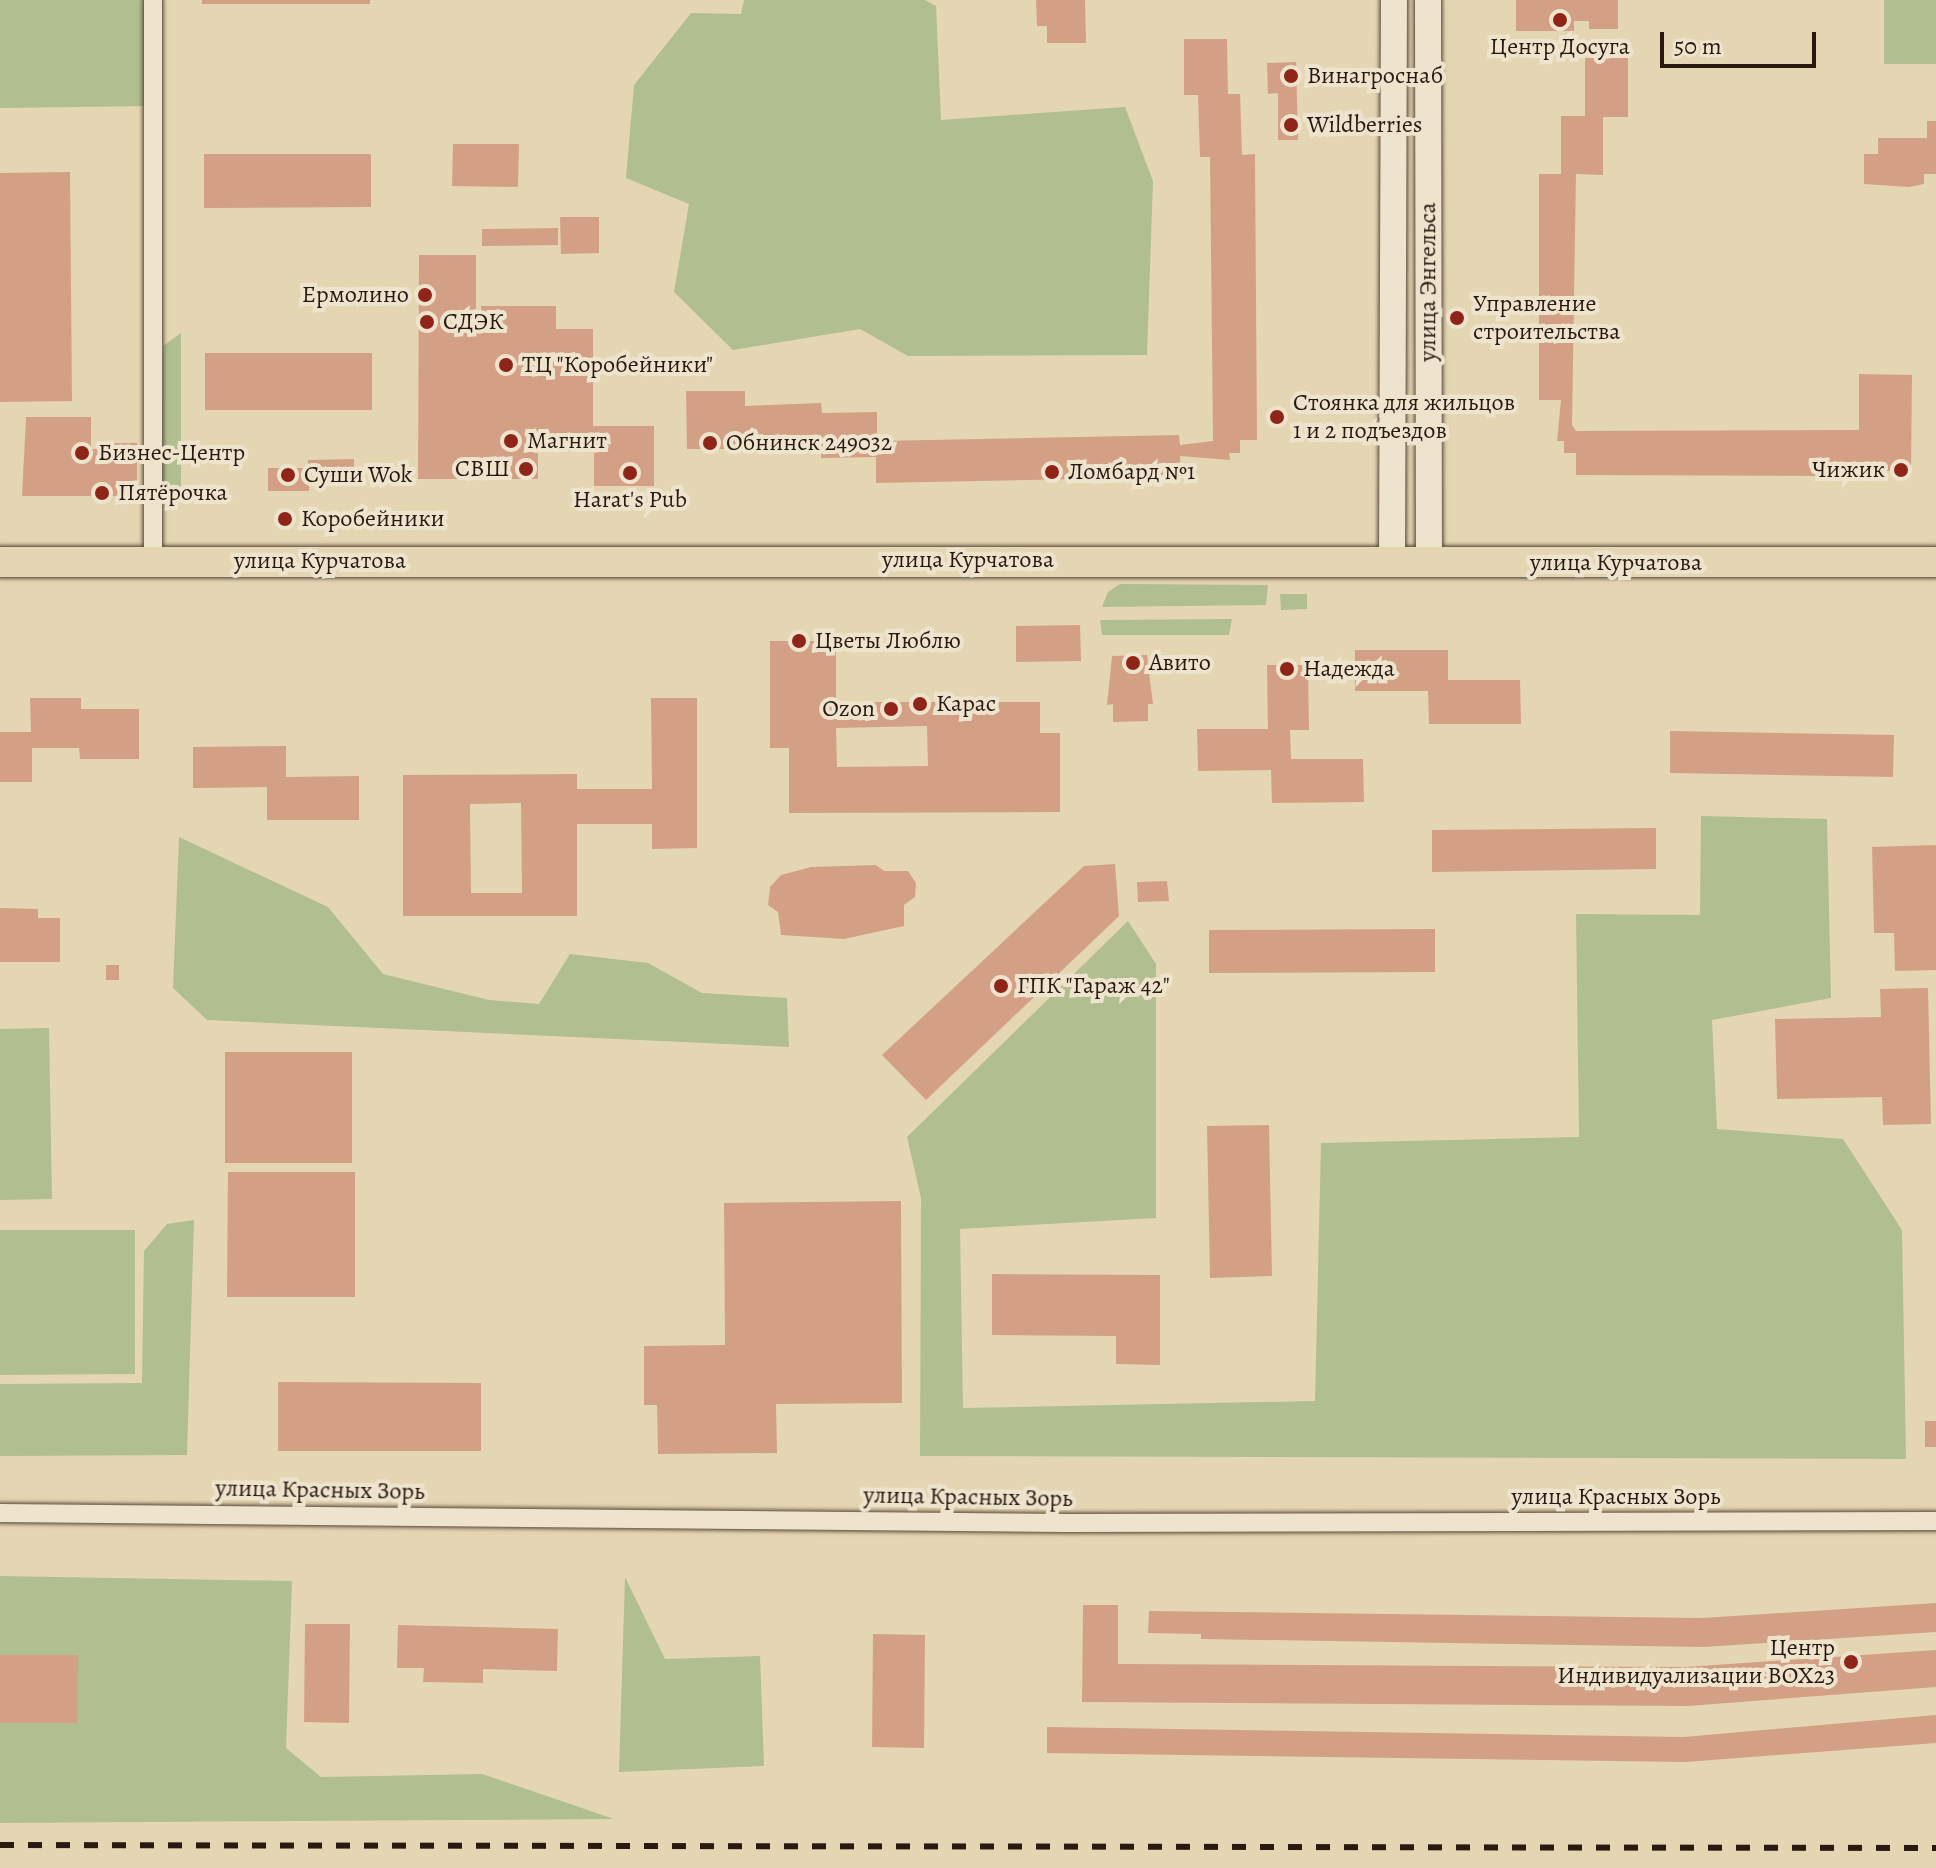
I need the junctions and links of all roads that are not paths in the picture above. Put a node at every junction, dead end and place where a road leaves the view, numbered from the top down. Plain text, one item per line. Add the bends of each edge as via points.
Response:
1 (153, 0) edge
2 (1394, 0) edge
3 (1428, 0) edge
4 (0, 562) edge
5 (153, 562) junction
6 (1936, 562) edge
7 (1392, 563) junction
8 (1429, 563) junction
9 (0, 1513) edge
10 (1936, 1521) edge

1 - 5 street
2 - 7 main road, улица Энгельса
3 - 8 main road, улица Энгельса
4 - 5 main road, улица Курчатова
5 - 7 main road, улица Курчатова via 744,558
6 - 8 main road, улица Курчатова
7 - 8 main road, улица Курчатова
9 - 10 street, улица Красных Зорь via 1129,1523

